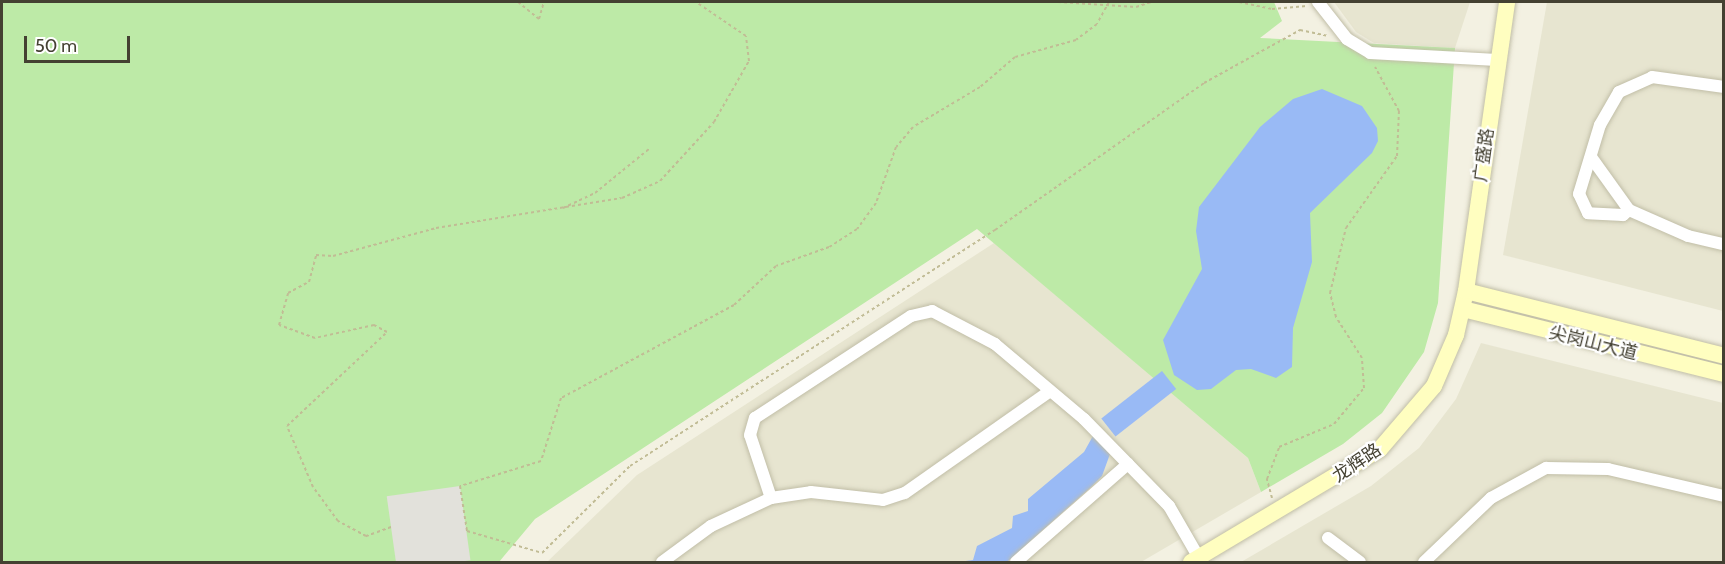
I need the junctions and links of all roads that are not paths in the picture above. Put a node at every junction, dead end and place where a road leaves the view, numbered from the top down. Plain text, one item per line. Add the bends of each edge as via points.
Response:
1 (1507, 2) edge
2 (1319, 3) edge
3 (1497, 60) junction
4 (1724, 87) edge
5 (1590, 157) junction
6 (1629, 210) junction
7 (1724, 244) edge
8 (1466, 291) junction
9 (1463, 309) junction
10 (1724, 356) edge
11 (1724, 374) edge
12 (1050, 391) junction
13 (1128, 464) junction
14 (1724, 496) edge
15 (771, 498) junction
16 (1328, 538) dead end
17 (1195, 560) edge
18 (662, 562) edge
19 (1016, 562) edge
20 (1360, 562) edge
21 (1424, 562) edge

1 - 3 main road, 广盛路
2 - 3 street via 1347,39 1370,53
3 - 8 main road, 广盛路
4 - 5 street via 1675,78 1634,82 1608,108
5 - 6 street
5 - 6 street via 1580,204 1604,216
6 - 7 street via 1688,236
8 - 9 main road, 广盛路
8 - 10 main road, 尖岗山大道
9 - 11 main road, 尖岗山大道
9 - 17 main road, 龙辉路 via 1434,386 1401,430 1357,465
12 - 13 street
12 - 15 street via 905,493 872,500 811,492
12 - 15 street via 995,344 947,314 917,313 756,418 750,435
13 - 17 street via 1169,506
13 - 19 street
14 - 21 street via 1608,469 1546,468 1491,498
15 - 18 street via 711,526
16 - 20 street

